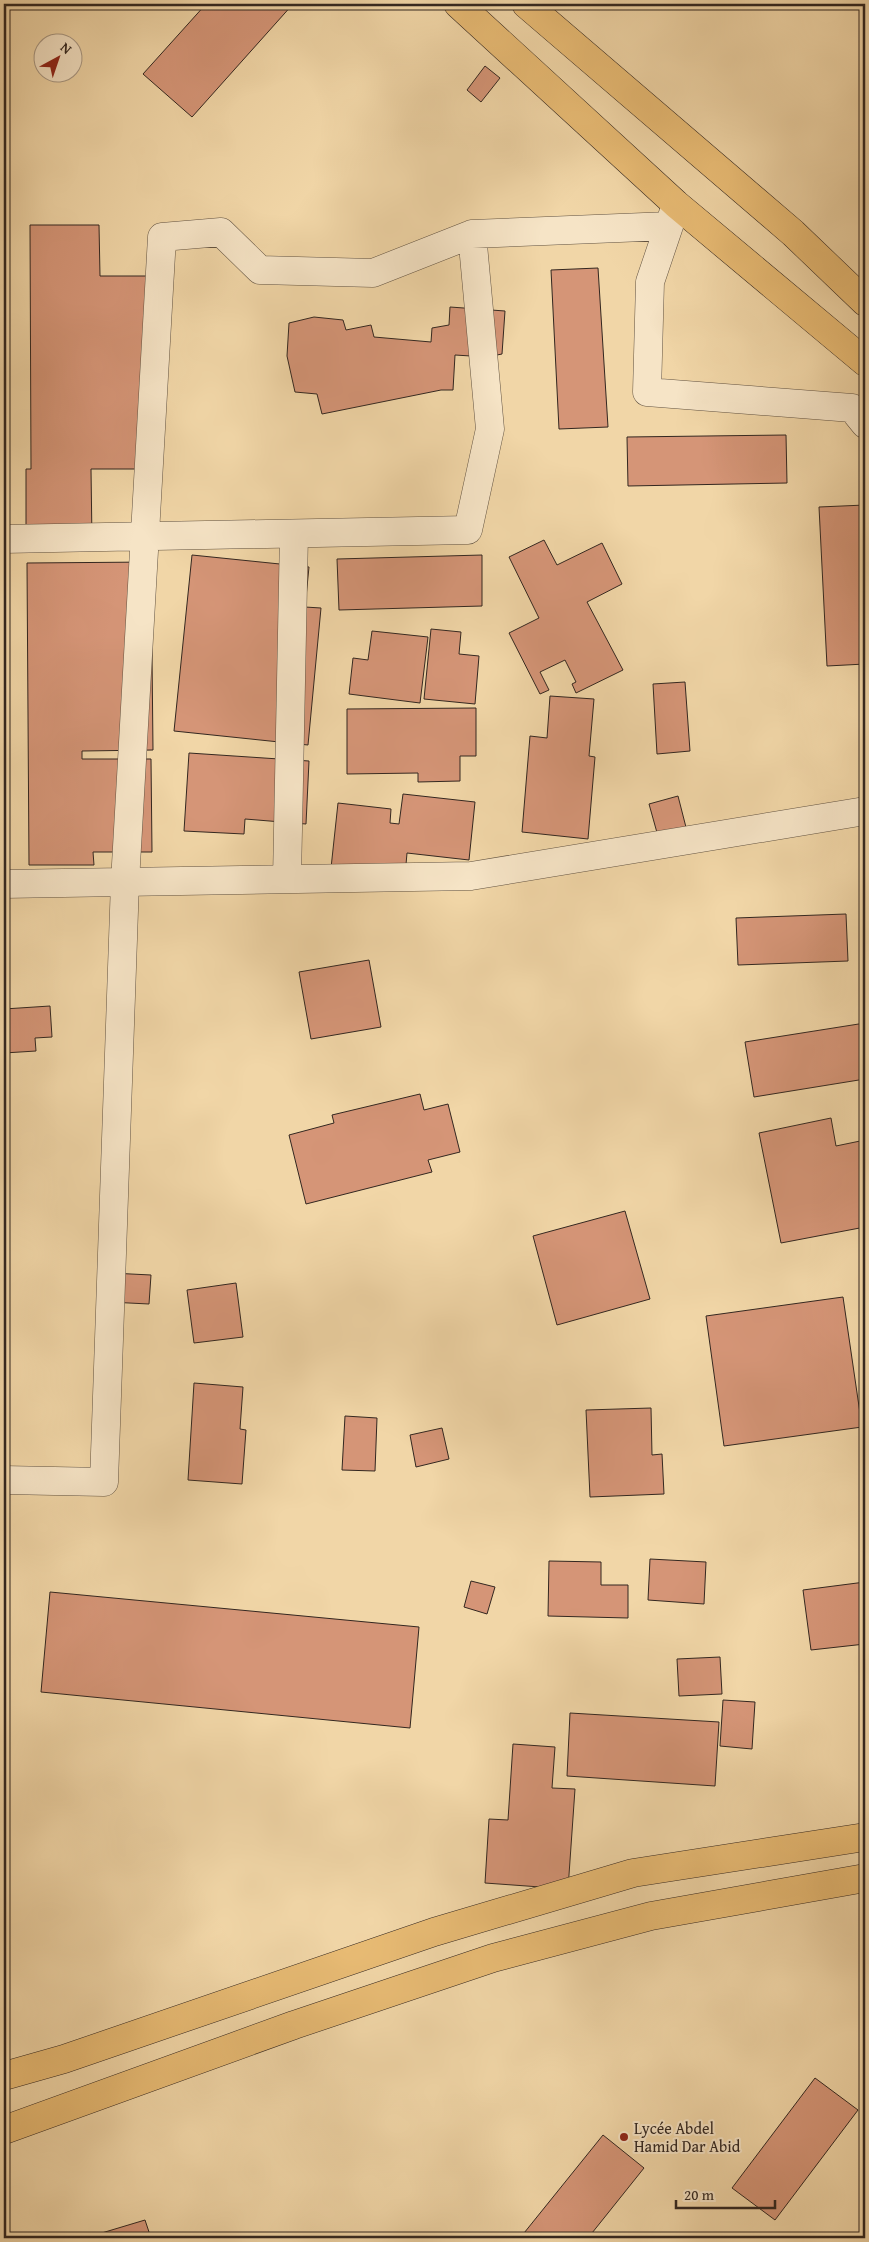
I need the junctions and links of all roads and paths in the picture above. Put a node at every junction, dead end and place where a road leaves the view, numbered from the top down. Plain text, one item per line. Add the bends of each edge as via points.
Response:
1 (458, 4) edge
2 (526, 4) edge
3 (673, 215) junction
4 (472, 234) junction
5 (865, 302) edge
6 (865, 362) edge
7 (865, 424) edge
8 (294, 534) junction
9 (146, 536) junction
10 (4, 539) edge
11 (865, 811) edge
12 (287, 879) junction
13 (125, 882) junction
14 (4, 884) edge
15 (4, 1480) edge
16 (865, 1837) edge
17 (865, 1878) edge
18 (4, 2076) edge
19 (4, 2130) edge

1 - 3 main road
2 - 5 main road via 793,233
3 - 4 street
3 - 6 main road
3 - 7 street via 650,282 647,392 852,408
4 - 8 street via 490,429 468,530
4 - 9 street via 373,273 260,270 221,232 162,236
8 - 9 street
8 - 12 street
9 - 10 street
9 - 13 street
11 - 12 street via 471,876
12 - 13 street
13 - 14 street
13 - 15 street via 104,1482
16 - 18 main road via 633,1873 434,1932 73,2056
17 - 19 main road via 651,1916 493,1958 294,2025

